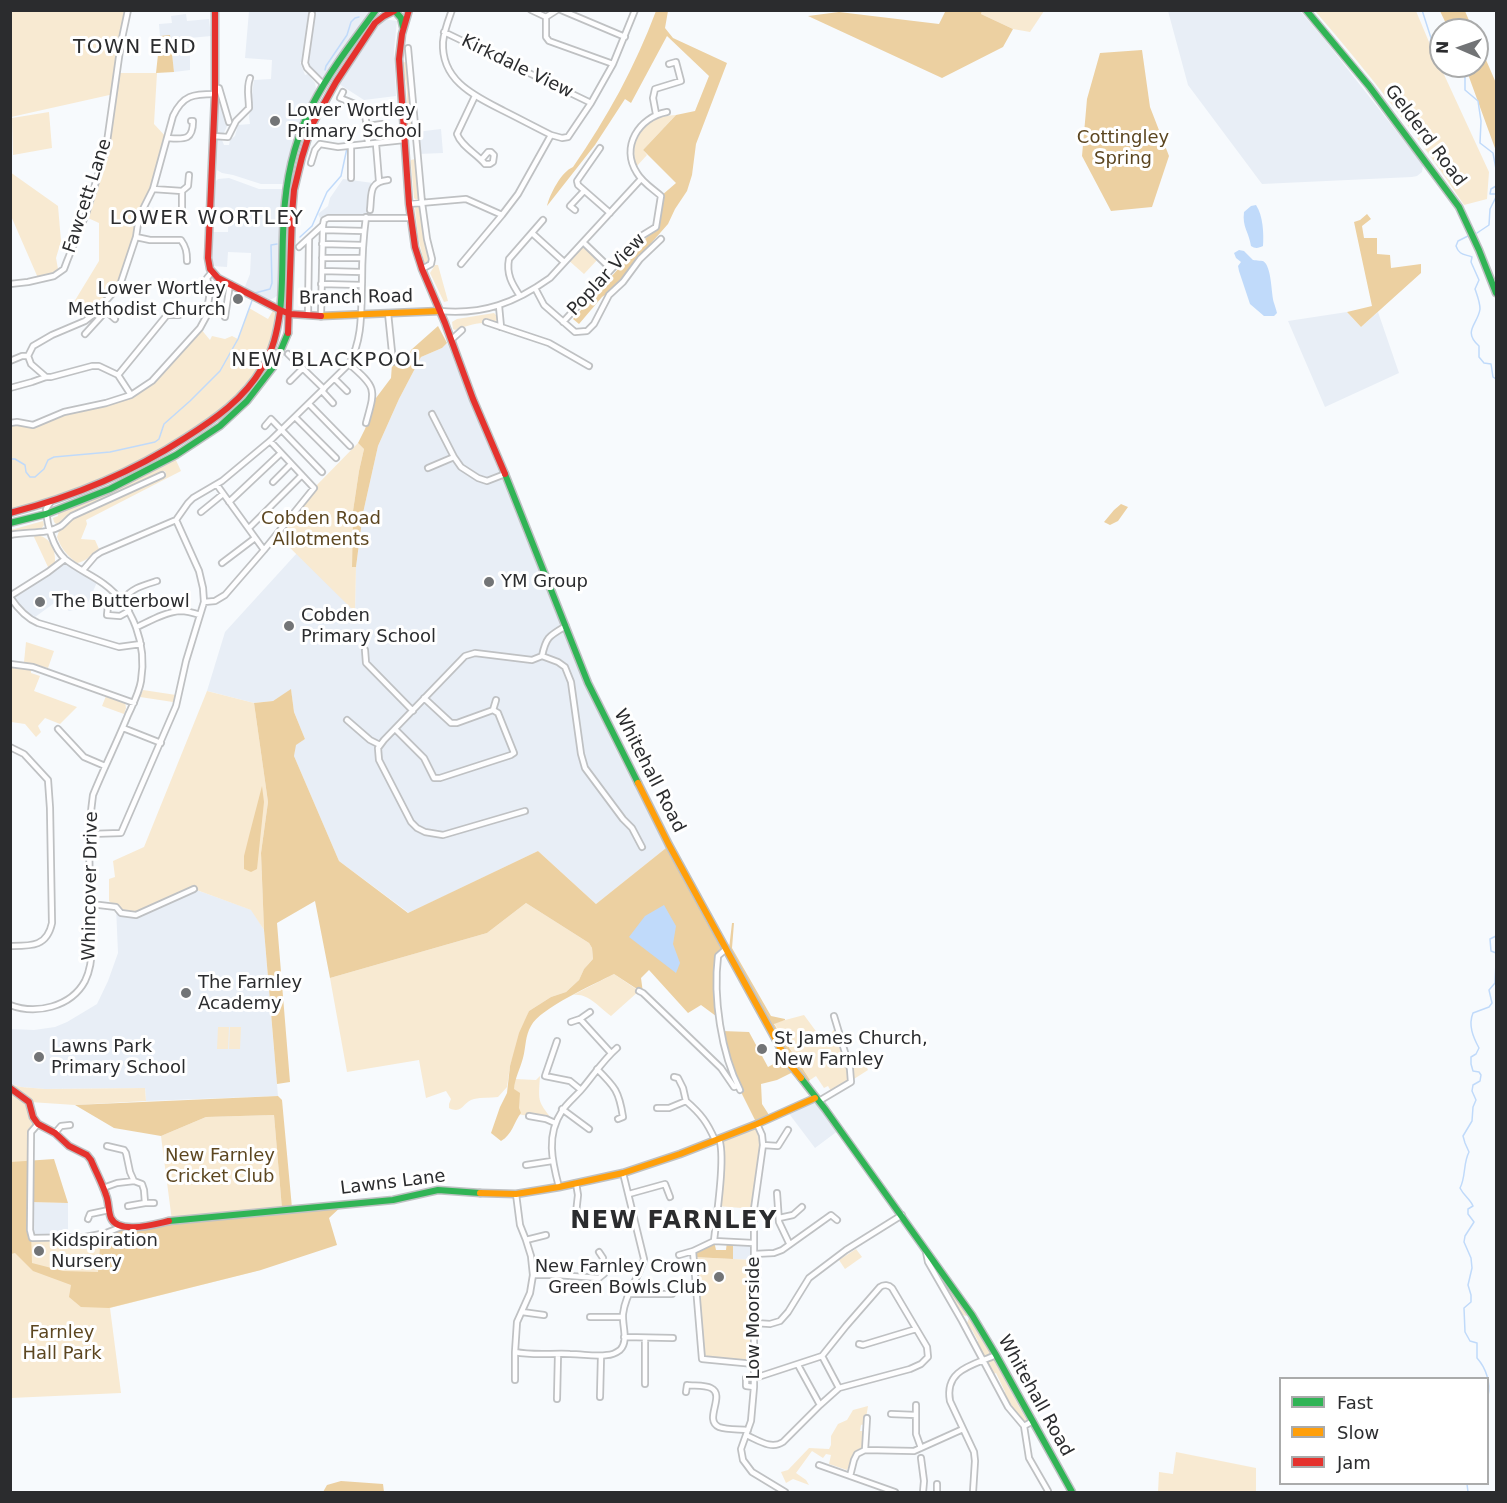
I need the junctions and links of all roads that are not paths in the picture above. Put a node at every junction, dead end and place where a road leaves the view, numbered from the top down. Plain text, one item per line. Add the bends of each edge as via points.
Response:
1 (128, 10) edge
2 (215, 10) edge
3 (376, 10) edge
4 (409, 10) edge
5 (452, 10) edge
6 (531, 10) edge
7 (559, 10) edge
8 (635, 10) edge
9 (1306, 10) edge
10 (396, 11) edge
11 (312, 14) dead end
12 (546, 17) junction
13 (403, 27) junction
14 (444, 32) junction
15 (625, 37) junction
16 (408, 48) dead end
17 (352, 58) junction
18 (409, 58) junction
19 (399, 59) junction
20 (613, 64) junction
21 (669, 64) dead end
22 (250, 78) dead end
23 (323, 84) junction
24 (215, 91) junction
25 (475, 96) junction
26 (340, 97) dead end
27 (591, 103) junction
28 (667, 112) dead end
29 (657, 114) junction
30 (191, 121) dead end
31 (229, 122) dead end
32 (382, 124) dead end
33 (367, 126) junction
34 (416, 130) junction
35 (404, 131) junction
36 (551, 135) junction
37 (213, 136) junction
38 (167, 138) junction
39 (404, 140) junction
40 (368, 144) junction
41 (376, 144) junction
42 (351, 146) junction
43 (600, 148) dead end
44 (418, 157) junction
45 (406, 158) junction
46 (482, 159) dead end
47 (311, 163) dead end
48 (189, 175) dead end
49 (351, 178) dead end
50 (641, 179) junction
51 (387, 180) dead end
52 (379, 181) junction
53 (153, 189) junction
54 (182, 191) junction
55 (584, 191) junction
56 (422, 203) junction
57 (410, 204) junction
58 (571, 206) dead end
59 (370, 210) dead end
60 (182, 211) dead end
61 (609, 213) junction
62 (502, 215) junction
63 (366, 217) junction
64 (411, 218) junction
65 (543, 220) dead end
66 (323, 226) junction
67 (364, 231) junction
68 (532, 233) junction
69 (136, 237) junction
70 (309, 239) junction
71 (661, 239) dead end
72 (583, 242) junction
73 (322, 244) junction
74 (363, 245) junction
75 (299, 247) dead end
76 (322, 258) junction
77 (362, 258) junction
78 (187, 261) dead end
79 (564, 262) junction
80 (461, 264) dead end
81 (422, 269) junction
82 (611, 269) junction
83 (322, 271) junction
84 (212, 272) junction
85 (362, 272) junction
86 (10, 284) edge
87 (230, 284) junction
88 (321, 284) junction
89 (120, 285) junction
90 (362, 285) junction
91 (536, 288) junction
92 (137, 291) dead end
93 (281, 293) junction
94 (1497, 293) edge
95 (520, 296) junction
96 (290, 298) junction
97 (321, 300) junction
98 (361, 300) junction
99 (267, 303) junction
100 (499, 306) junction
101 (104, 309) junction
102 (280, 310) junction
103 (440, 311) junction
104 (388, 313) junction
105 (290, 314) junction
106 (361, 314) junction
107 (178, 315) dead end
108 (308, 315) junction
109 (321, 316) junction
110 (225, 317) dead end
111 (115, 320) dead end
112 (486, 322) dead end
113 (563, 322) junction
114 (501, 327) junction
115 (462, 330) dead end
116 (85, 334) dead end
117 (276, 334) junction
118 (451, 340) junction
119 (288, 354) dead end
120 (27, 356) junction
121 (10, 361) edge
122 (393, 362) dead end
123 (349, 364) junction
124 (589, 366) dead end
125 (303, 368) junction
126 (118, 375) junction
127 (46, 376) junction
128 (335, 379) junction
129 (290, 381) dead end
130 (10, 388) edge
131 (323, 390) junction
132 (347, 391) dead end
133 (131, 395) junction
134 (333, 403) dead end
135 (309, 404) junction
136 (432, 414) dead end
137 (295, 417) junction
138 (10, 423) edge
139 (366, 423) dead end
140 (265, 426) dead end
141 (281, 430) junction
142 (270, 441) junction
143 (350, 446) dead end
144 (280, 453) junction
145 (454, 457) junction
146 (336, 458) dead end
147 (291, 464) junction
148 (428, 468) dead end
149 (322, 472) dead end
150 (505, 474) junction
151 (162, 475) dead end
152 (302, 475) junction
153 (273, 482) dead end
154 (217, 485) junction
155 (223, 494) junction
156 (230, 502) junction
157 (50, 503) junction
158 (32, 508) junction
159 (201, 512) dead end
160 (10, 513) edge
161 (46, 514) junction
162 (176, 520) junction
163 (10, 523) edge
164 (249, 528) junction
165 (51, 530) junction
166 (10, 535) edge
167 (255, 538) junction
168 (264, 550) junction
169 (65, 559) junction
170 (222, 563) dead end
171 (83, 570) junction
172 (157, 581) dead end
173 (10, 597) edge
174 (122, 600) junction
175 (204, 602) junction
176 (108, 606) dead end
177 (129, 611) junction
178 (200, 615) junction
179 (566, 626) junction
180 (136, 627) junction
181 (141, 644) junction
182 (365, 650) dead end
183 (542, 656) junction
184 (10, 664) edge
185 (424, 698) junction
186 (496, 700) dead end
187 (134, 703) junction
188 (493, 710) junction
189 (413, 711) junction
190 (347, 720) dead end
191 (123, 728) junction
192 (58, 729) dead end
193 (395, 729) junction
194 (161, 743) junction
195 (380, 745) junction
196 (10, 747) edge
197 (105, 766) junction
198 (525, 811) dead end
199 (90, 834) junction
200 (642, 848) dead end
201 (194, 889) dead end
202 (91, 904) junction
203 (10, 946) edge
204 (726, 949) junction
205 (639, 992) dead end
206 (10, 1005) edge
207 (590, 1012) dead end
208 (834, 1016) dead end
209 (580, 1019) junction
210 (571, 1022) dead end
211 (557, 1041) dead end
212 (617, 1048) dead end
213 (611, 1053) junction
214 (597, 1069) junction
215 (674, 1077) dead end
216 (10, 1088) edge
217 (581, 1090) junction
218 (817, 1099) junction
219 (686, 1101) junction
220 (657, 1108) dead end
221 (562, 1109) junction
222 (529, 1116) dead end
223 (623, 1118) dead end
224 (555, 1123) junction
225 (38, 1124) junction
226 (757, 1124) junction
227 (70, 1125) dead end
228 (589, 1129) dead end
229 (788, 1130) dead end
230 (55, 1133) junction
231 (717, 1139) junction
232 (763, 1145) junction
233 (107, 1146) dead end
234 (552, 1161) junction
235 (528, 1162) dead end
236 (623, 1173) junction
237 (134, 1181) junction
238 (576, 1183) junction
239 (559, 1187) junction
240 (104, 1188) junction
241 (777, 1193) dead end
242 (516, 1194) junction
243 (629, 1194) junction
244 (670, 1197) dead end
245 (145, 1203) junction
246 (154, 1203) dead end
247 (128, 1206) dead end
248 (802, 1207) dead end
249 (87, 1208) dead end
250 (109, 1210) junction
251 (902, 1215) junction
252 (779, 1218) junction
253 (837, 1220) dead end
254 (575, 1222) junction
255 (591, 1224) dead end
256 (122, 1227) junction
257 (572, 1228) dead end
258 (546, 1235) dead end
259 (526, 1240) junction
260 (714, 1241) junction
261 (753, 1243) junction
262 (789, 1243) junction
263 (925, 1247) junction
264 (693, 1251) junction
265 (599, 1252) dead end
266 (754, 1254) junction
267 (679, 1255) dead end
268 (532, 1275) junction
269 (628, 1294) junction
270 (672, 1294) dead end
271 (522, 1312) junction
272 (544, 1315) dead end
273 (972, 1315) junction
274 (590, 1317) dead end
275 (623, 1317) junction
276 (962, 1321) junction
277 (755, 1323) junction
278 (916, 1329) junction
279 (624, 1337) junction
280 (645, 1338) junction
281 (672, 1338) dead end
282 (859, 1344) dead end
283 (515, 1352) junction
284 (558, 1354) junction
285 (996, 1355) junction
286 (601, 1356) junction
287 (822, 1356) junction
288 (983, 1361) junction
289 (754, 1364) junction
290 (798, 1365) junction
291 (754, 1378) junction
292 (515, 1380) dead end
293 (645, 1384) dead end
294 (754, 1387) junction
295 (839, 1388) junction
296 (686, 1392) dead end
297 (600, 1396) dead end
298 (557, 1399) dead end
299 (820, 1405) junction
300 (916, 1405) dead end
301 (891, 1414) dead end
302 (916, 1415) junction
303 (867, 1418) dead end
304 (1033, 1421) junction
305 (1024, 1426) junction
306 (963, 1429) junction
307 (747, 1433) junction
308 (921, 1448) junction
309 (865, 1450) junction
310 (921, 1458) dead end
311 (819, 1465) dead end
312 (850, 1476) junction
313 (937, 1484) dead end
314 (785, 1492) edge
315 (895, 1492) edge
316 (923, 1492) edge
317 (937, 1492) edge
318 (973, 1492) edge
319 (1047, 1492) edge
320 (1072, 1492) edge

1 - 86 street, Fawcett Lane via 106,149 68,261 60,273 48,278
2 - 24 main road
3 - 23 main road
4 - 13 main road, Whitehall Road
5 - 14 street
6 - 12 street
7 - 12 street
7 - 15 street
8 - 15 street
9 - 94 main road, Gelderd Road via 1369,86 1459,207
10 - 13 main road
10 - 17 main road via 388,12 375,23
11 - 23 street via 304,63
12 - 20 street via 549,41
13 - 19 main road, Whitehall Road
14 - 25 street via 447,67 458,84
14 - 27 street, Kirkdale View
15 - 20 street
16 - 18 street
17 - 23 main road via 330,82
17 - 96 main road via 312,125 302,157 294,190
18 - 19 street
18 - 34 street
19 - 35 main road, Whitehall Road
20 - 27 street
21 - 29 street via 676,62 681,81 655,90
22 - 37 street via 244,88 249,95 249,108 228,137
23 - 93 main road via 302,125 287,182
24 - 31 street via 219,88
24 - 37 main road
24 - 38 street via 183,100 172,116
25 - 36 street
25 - 46 street via 457,134 459,141
26 - 33 street via 364,110
27 - 36 street via 568,137
28 - 29 street
29 - 50 street via 642,124 631,143 632,163
30 - 38 street via 193,131 189,137
32 - 33 street
33 - 40 street
34 - 35 street
34 - 44 street
35 - 39 main road, Whitehall Road
36 - 62 street
37 - 84 main road via 208,258
38 - 53 street
39 - 41 street
39 - 45 main road, Whitehall Road
40 - 41 street
40 - 42 street
41 - 52 street
42 - 47 street via 320,144
42 - 49 street
43 - 55 street via 577,181
44 - 45 street
44 - 56 street
45 - 57 main road, Whitehall Road
48 - 54 street via 188,186
50 - 61 street
50 - 82 street, Poplar View via 662,196 656,227 643,235
51 - 52 street
52 - 59 street via 374,185
53 - 54 street
53 - 69 street via 139,217
54 - 60 street
55 - 58 street
55 - 61 street
56 - 57 street
56 - 62 street via 466,199
56 - 81 street via 432,259
57 - 64 main road, Whitehall Road
61 - 72 street
62 - 80 street
63 - 64 street
63 - 66 street via 328,218
63 - 67 street
64 - 81 main road, Whitehall Road
65 - 68 street
66 - 67 street
66 - 70 street
66 - 73 street
67 - 74 street
68 - 79 street
68 - 95 street via 509,259 507,268
69 - 78 street via 181,240
69 - 89 street
70 - 75 street
70 - 108 street
71 - 113 street via 609,295 587,331 575,332
72 - 79 street
72 - 82 street
73 - 74 street
73 - 76 street
74 - 77 street
76 - 77 street
76 - 83 street
77 - 85 street
79 - 91 street
81 - 103 main road, Whitehall Road
82 - 113 street, Poplar View
83 - 85 street
83 - 88 street
84 - 87 main road, Branch Road
84 - 133 street via 207,278 210,292 200,328 152,381
85 - 90 street
87 - 99 main road, Branch Road
87 - 110 street
88 - 90 street
88 - 97 street
89 - 92 street
89 - 101 street
90 - 98 street
91 - 95 street
91 - 113 street via 544,305
93 - 99 main road
93 - 102 main road
95 - 100 street
96 - 102 main road
96 - 105 main road
97 - 98 street
97 - 109 street
98 - 106 street
99 - 102 main road, Branch Road
100 - 103 street
100 - 114 street
101 - 111 street
101 - 116 street
101 - 120 street via 52,334 33,346
102 - 105 main road, Branch Road
102 - 117 main road
103 - 104 main road, Branch Road
103 - 118 main road, Whitehall Road
104 - 106 main road, Branch Road
104 - 122 street
105 - 108 main road, Branch Road
105 - 117 main road
105 - 161 main road via 287,337 274,366 248,401 220,426 176,455 110,489
106 - 109 main road, Branch Road
106 - 123 street via 359,337
107 - 126 street via 167,315
108 - 109 main road, Branch Road
112 - 114 street
114 - 124 street via 549,342
115 - 118 street
117 - 157 main road via 253,382 213,420 152,459 104,483
118 - 150 main road, Whitehall Road
119 - 125 street
120 - 121 street
120 - 127 street via 30,364
123 - 128 street
123 - 139 street via 373,392
125 - 129 street
125 - 131 street
126 - 127 street via 92,366
126 - 133 street
127 - 130 street
128 - 131 street
128 - 132 street
131 - 134 street
131 - 135 street
133 - 138 street via 33,424
135 - 137 street
135 - 143 street
136 - 145 street
137 - 141 street
137 - 146 street
140 - 141 street via 272,419
141 - 142 street
141 - 149 street
142 - 144 street
142 - 154 street
144 - 147 street
144 - 156 street
145 - 148 street
145 - 150 street via 461,467 487,481
147 - 152 street
147 - 153 street
150 - 179 main road, Whitehall Road
151 - 165 street via 72,516
152 - 164 street
152 - 168 street via 314,488
154 - 155 street
154 - 162 street via 188,503
155 - 156 street
155 - 159 street
156 - 164 street
157 - 158 main road
157 - 161 street
158 - 160 main road
158 - 161 main road
161 - 163 main road
161 - 165 street
162 - 171 street via 101,552
162 - 175 street via 198,571
164 - 167 street
165 - 166 street
165 - 169 street
167 - 168 street
167 - 170 street
168 - 175 street via 225,595 215,602
169 - 171 street, Whincover Drive
169 - 173 street
171 - 174 street, Whincover Drive
172 - 174 street via 139,586
173 - 181 street via 26,617 39,623 119,647
174 - 177 street, Whincover Drive
175 - 178 street
176 - 177 street via 107,615 120,616
177 - 180 street, Whincover Drive
178 - 180 street via 180,611
178 - 194 street via 176,706
179 - 183 street via 547,638
179 - 204 main road, Whitehall Road via 608,724
180 - 181 street, Whincover Drive
181 - 187 street, Whincover Drive via 141,680
182 - 189 street via 366,663
183 - 185 street via 532,660 475,653 465,656
183 - 200 street via 566,667 585,768 632,828
184 - 187 street via 33,667
185 - 188 street via 451,723
185 - 189 street
186 - 188 street
187 - 191 street, Whincover Drive
188 - 193 street via 498,713 514,753 440,778 434,778 424,758
189 - 193 street
190 - 195 street
191 - 194 street
191 - 197 street, Whincover Drive
192 - 197 street via 84,757
193 - 195 street
194 - 199 street via 120,833
195 - 198 street via 379,760 411,822 422,831 443,835
196 - 203 street via 24,754 48,780 52,922 46,938 39,943
197 - 199 street, Whincover Drive via 93,795
199 - 202 street, Whincover Drive
201 - 202 street via 136,915 121,913 116,907
202 - 206 street, Whincover Drive via 92,958 78,991 64,1002 40,1010
204 - 205 street via 718,956 716,976 725,1052 738,1088
204 - 218 main road, Whitehall Road via 788,1062
207 - 209 street
208 - 218 street via 850,1069 850,1082
209 - 210 street
209 - 213 street
211 - 217 street via 545,1076 570,1081
212 - 213 street
213 - 214 street
214 - 217 street
214 - 223 street via 620,1098
215 - 219 street via 683,1088
216 - 225 main road via 29,1102
217 - 221 street
218 - 226 main road, Lawns Lane
218 - 251 main road, Whitehall Road
219 - 220 street
219 - 231 street via 700,1112
221 - 224 street
221 - 228 street
222 - 224 street
224 - 234 street via 550,1142
225 - 230 main road
225 - 256 street, Lawns Lane via 32,1132 32,1238 86,1237
226 - 231 main road, Lawns Lane
226 - 232 street, Low Moorside
227 - 230 street via 61,1126
229 - 232 street via 778,1146
230 - 240 main road via 87,1155
231 - 236 main road, Lawns Lane
231 - 260 street via 721,1142 721,1160
232 - 261 street, Low Moorside
233 - 237 street via 124,1150
234 - 235 street
234 - 239 street
236 - 238 main road, Lawns Lane
236 - 243 street
237 - 240 street
237 - 245 street via 142,1184
238 - 239 main road, Lawns Lane
238 - 254 street
239 - 242 main road, Lawns Lane
240 - 250 main road
241 - 252 street
242 - 256 main road, Lawns Lane via 438,1190 377,1202
242 - 259 street
243 - 244 street via 665,1184
243 - 269 street via 644,1258
245 - 246 street
245 - 247 street
248 - 252 street via 793,1215
249 - 250 street via 89,1216
250 - 256 main road via 115,1224
251 - 263 main road, Whitehall Road
251 - 277 street via 809,1278 780,1320
252 - 262 street
253 - 262 street via 831,1215
254 - 255 street
254 - 257 street
258 - 259 street
259 - 268 street
260 - 261 street
260 - 264 street
261 - 266 street, Low Moorside
262 - 266 street via 774,1253
263 - 273 main road, Whitehall Road
263 - 276 street, Whitehall Road via 928,1262
264 - 267 street
264 - 289 street via 702,1359
265 - 268 street via 604,1274 599,1278
266 - 277 street, Low Moorside
268 - 271 street
269 - 270 street
269 - 275 street
271 - 272 street
271 - 283 street via 517,1322
273 - 276 street
273 - 285 main road, Whitehall Road
274 - 275 street
275 - 279 street
276 - 288 street, Whitehall Road
277 - 289 street, Low Moorside
278 - 282 street
278 - 287 street via 892,1288 883,1285
278 - 295 street via 927,1347 928,1357 921,1364
279 - 280 street
279 - 286 street via 618,1352
280 - 281 street
280 - 293 street
283 - 284 street
283 - 292 street
284 - 286 street
284 - 298 street
285 - 288 street
285 - 304 main road, Whitehall Road
286 - 297 street
287 - 290 street
287 - 295 street
288 - 305 street, Whitehall Road via 1008,1407
288 - 306 street via 954,1375 948,1392
289 - 291 street, Low Moorside
290 - 291 street
290 - 299 street
291 - 294 street, Low Moorside
291 - 294 street via 747,1378 746,1386
294 - 307 street, Low Moorside
295 - 299 street
296 - 307 street via 687,1385 711,1388 716,1399 714,1423
299 - 307 street via 778,1446
300 - 302 street
301 - 302 street
302 - 308 street
303 - 309 street
304 - 305 street
304 - 320 main road, Whitehall Road
305 - 319 street via 1029,1458
306 - 308 street
306 - 318 street via 974,1452
307 - 314 street, Low Moorside via 742,1460 752,1472
308 - 309 street
309 - 312 street via 857,1454
310 - 316 street
311 - 312 street
312 - 315 street
313 - 317 street

